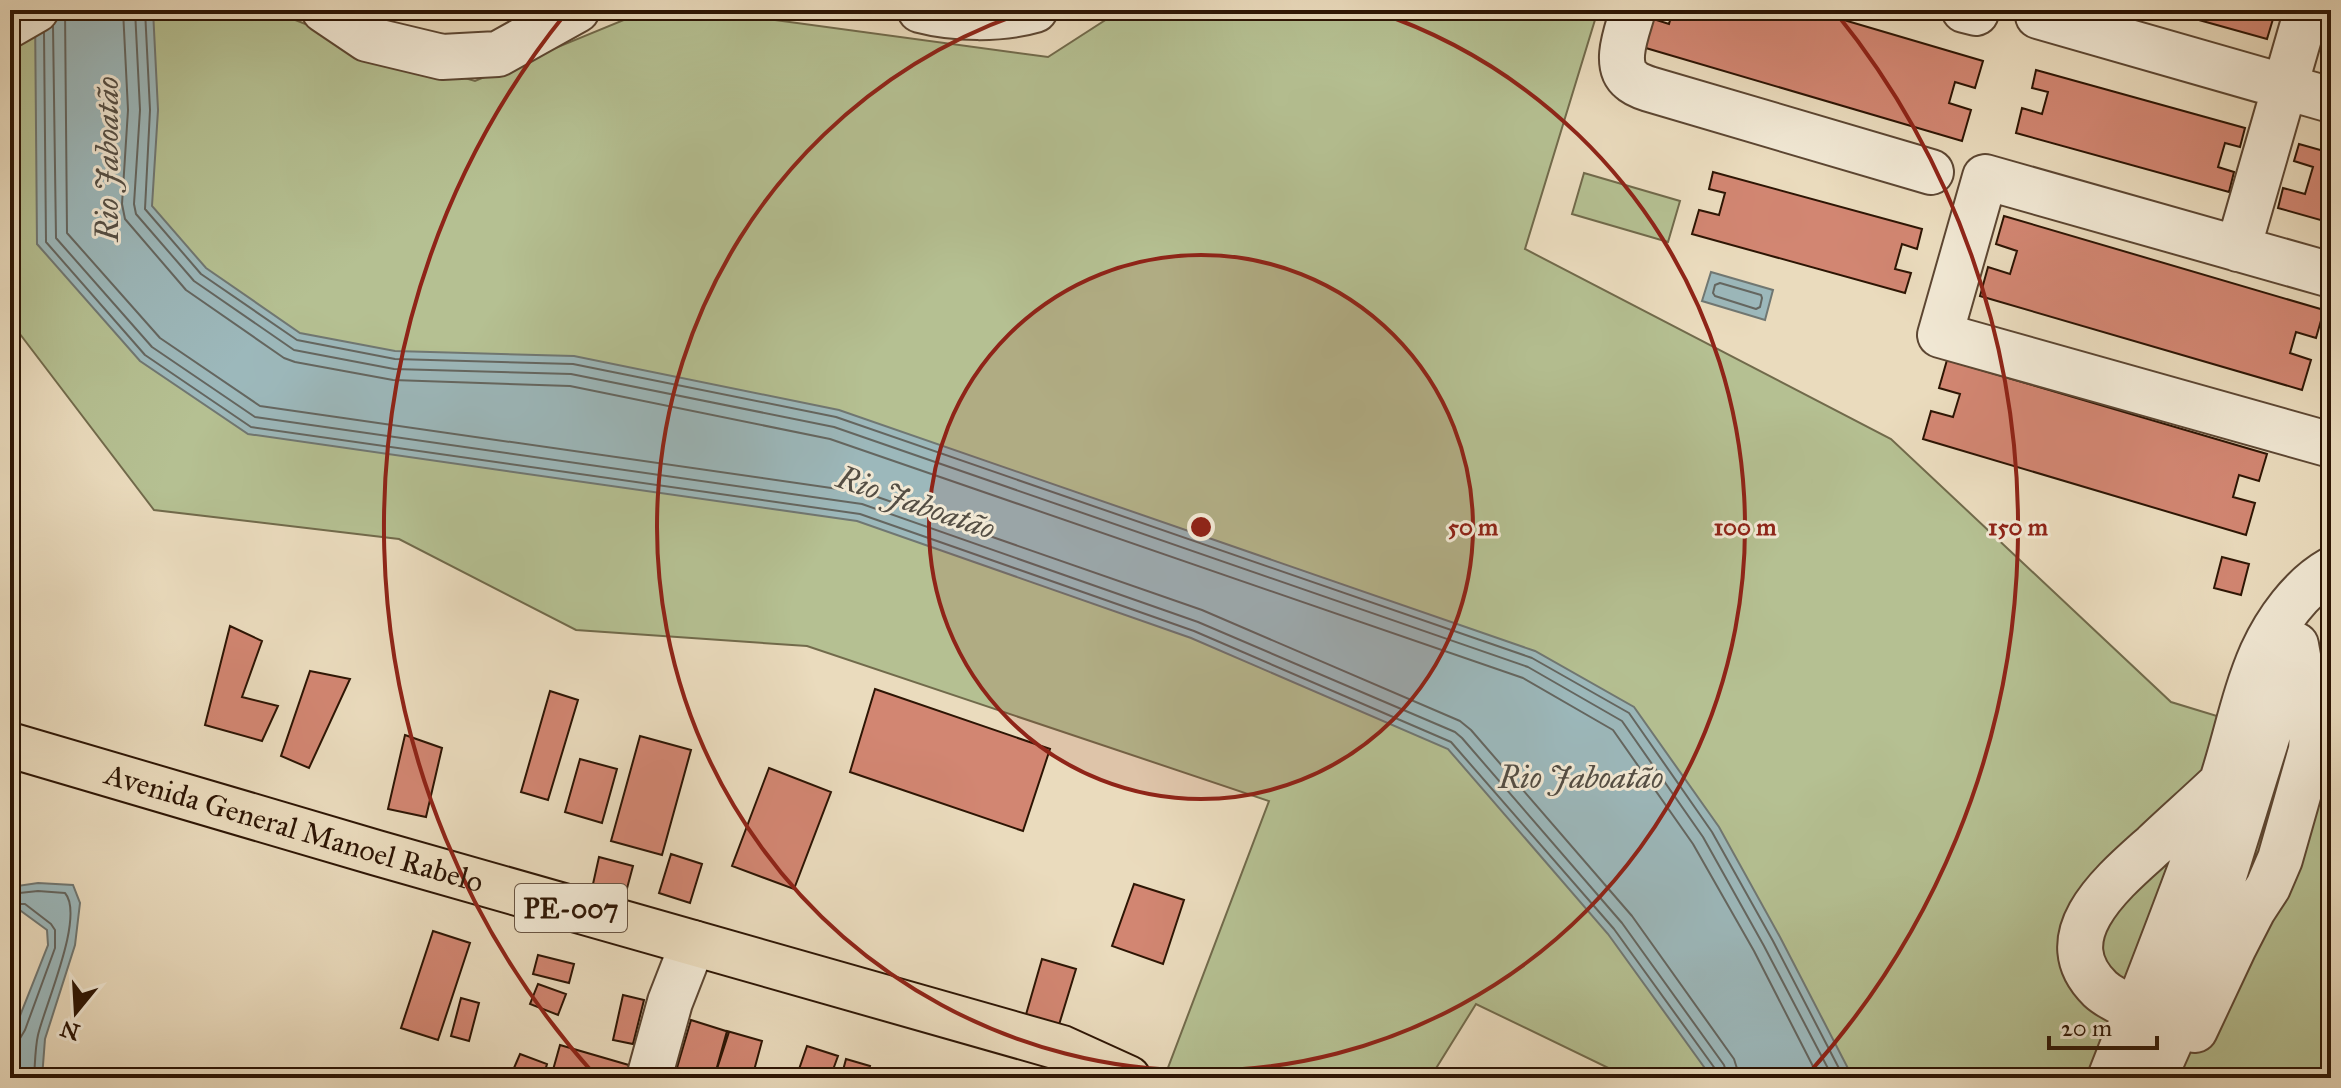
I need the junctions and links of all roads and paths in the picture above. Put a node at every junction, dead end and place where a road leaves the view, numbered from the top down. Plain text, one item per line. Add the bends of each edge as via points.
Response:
1 (324, 10) edge
2 (577, 10) edge
3 (920, 10) edge
4 (1035, 10) edge
5 (1633, 10) edge
6 (2307, 10) edge
7 (2038, 16) dead end
8 (2285, 87) junction
9 (2331, 100) edge
10 (1931, 172) dead end
11 (2238, 249) junction
12 (2331, 275) edge
13 (2331, 445) edge
14 (2323, 575) edge
15 (11, 738) edge
16 (2221, 783) junction
17 (693, 943) junction
18 (2137, 1008) junction
19 (2186, 1027) junction
20 (649, 1078) edge
21 (1128, 1078) edge
22 (2110, 1078) edge
23 (2154, 1078) edge
24 (2172, 1078) edge

1 - 2 street via 367,39 442,57 498,54
3 - 4 street via 944,16
5 - 10 street via 1622,57 1631,80
6 - 8 street
7 - 8 street
8 - 9 street
8 - 11 street
11 - 12 street
11 - 13 street via 1985,177 1940,335
14 - 16 street via 2280,621 2263,652
14 - 19 street via 2296,645
15 - 17 main road, Avenida General Manoel Rabelo / PE-007 via 377,853
16 - 18 street
16 - 18 street via 2111,884 2081,934 2087,974 2102,991
17 - 20 street
17 - 21 main road, Avenida General Manoel Rabelo / PE-007 via 1062,1048
18 - 19 street
18 - 22 street
19 - 23 street
19 - 24 street

